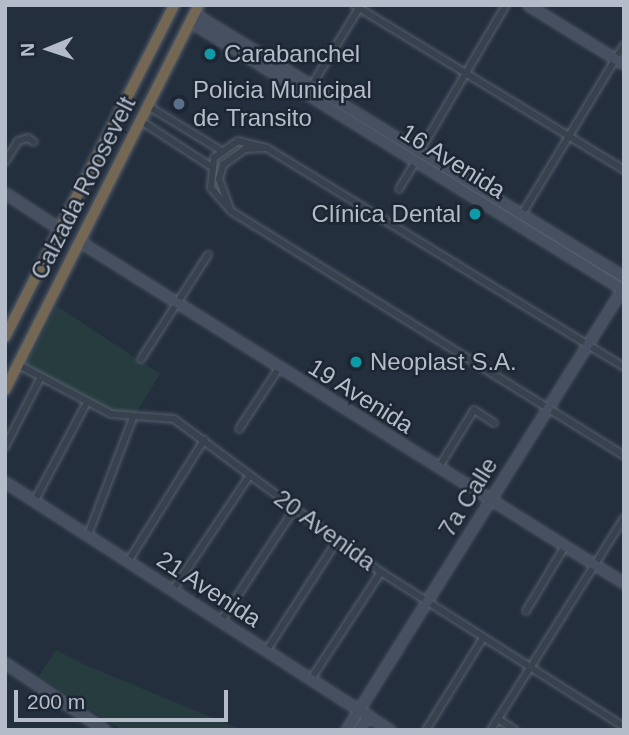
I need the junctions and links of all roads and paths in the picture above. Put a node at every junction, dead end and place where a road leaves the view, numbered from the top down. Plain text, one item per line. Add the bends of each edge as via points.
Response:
1 (173, 5) edge
2 (506, 5) edge
3 (528, 5) edge
4 (358, 6) edge
5 (195, 14) edge
6 (624, 45) edge
7 (620, 62) edge
8 (465, 73) junction
9 (309, 89) junction
10 (148, 106) junction
11 (141, 121) junction
12 (569, 137) junction
13 (34, 142) dead end
14 (266, 148) junction
15 (220, 150) junction
16 (418, 156) junction
17 (5, 162) edge
18 (210, 166) junction
19 (624, 170) edge
20 (399, 188) dead end
21 (5, 193) edge
22 (231, 211) junction
23 (522, 214) junction
24 (60, 229) junction
25 (79, 241) junction
26 (208, 255) dead end
27 (624, 276) edge
28 (623, 288) edge
29 (179, 302) junction
30 (5, 337) edge
31 (587, 344) junction
32 (141, 359) dead end
33 (17, 364) junction
34 (624, 367) edge
35 (279, 368) junction
36 (41, 377) junction
37 (5, 390) edge
38 (87, 402) junction
39 (546, 408) junction
40 (133, 418) junction
41 (494, 423) dead end
42 (239, 429) dead end
43 (204, 440) junction
44 (5, 447) edge
45 (624, 456) edge
46 (439, 467) junction
47 (250, 475) junction
48 (5, 482) edge
49 (490, 499) junction
50 (35, 500) junction
51 (295, 508) junction
52 (624, 518) edge
53 (88, 535) junction
54 (337, 541) junction
55 (565, 546) junction
56 (128, 560) junction
57 (596, 565) junction
58 (381, 572) junction
59 (624, 583) edge
60 (173, 590) junction
61 (427, 600) junction
62 (526, 611) dead end
63 (221, 621) junction
64 (483, 638) junction
65 (267, 650) junction
66 (5, 663) edge
67 (530, 668) junction
68 (311, 679) junction
69 (358, 709) junction
70 (368, 715) junction
71 (498, 719) junction
72 (624, 727) edge
73 (105, 730) edge
74 (346, 730) edge
75 (358, 730) edge
76 (390, 730) edge
77 (426, 730) edge
78 (491, 730) edge
79 (514, 730) edge

1 - 24 highway, Calzada Roosevelt
2 - 8 street
3 - 7 street
4 - 8 street
4 - 9 street
5 - 9 street, 16 Avenida
5 - 10 highway, Calzada Roosevelt
6 - 7 street
7 - 12 street
8 - 12 street
8 - 16 street
9 - 16 street, 16 Avenida
10 - 11 highway, Calzada Roosevelt
10 - 15 street
11 - 18 street
11 - 25 highway, Calzada Roosevelt
12 - 19 street
12 - 23 street
13 - 17 street via 28,138 18,141
14 - 15 street via 238,141
14 - 22 street via 245,149 223,165 219,179
14 - 31 street
15 - 18 street
16 - 20 street
16 - 23 street, 16 Avenida
16 - 28 street, 16 Avenida
18 - 22 street via 211,188
21 - 24 street
22 - 39 street
23 - 27 street, 16 Avenida
24 - 30 highway, Calzada Roosevelt
25 - 29 street, 19 Avenida
25 - 33 highway, Calzada Roosevelt
26 - 29 street
28 - 31 street, 7a Calle
29 - 32 street
29 - 35 street, 19 Avenida
31 - 34 street
31 - 39 street, 7a Calle
33 - 36 street, 20 Avenida
33 - 37 highway, Calzada Roosevelt
35 - 42 street
35 - 46 street, 19 Avenida
36 - 38 street, 20 Avenida
36 - 44 street
38 - 40 street, 20 Avenida
38 - 50 street
39 - 45 street
39 - 49 street, 7a Calle
40 - 43 street, 20 Avenida via 164,416
40 - 53 street
41 - 46 street via 474,410
43 - 47 street, 20 Avenida
43 - 56 street
46 - 49 street, 19 Avenida
47 - 51 street, 20 Avenida
47 - 60 street
48 - 50 street, 21 Avenida
49 - 55 street, 19 Avenida
49 - 61 street, 7a Calle
50 - 53 street, 21 Avenida
51 - 54 street, 20 Avenida
51 - 63 street
52 - 57 street
53 - 56 street, 21 Avenida
54 - 58 street, 20 Avenida
54 - 65 street
55 - 57 street, 19 Avenida
55 - 62 street
56 - 60 street, 21 Avenida
57 - 59 street, 19 Avenida
57 - 67 street
58 - 61 street, 20 Avenida
58 - 68 street
60 - 63 street, 21 Avenida
61 - 64 street, 20 Avenida
61 - 69 street, 7a Calle
63 - 65 street, 21 Avenida
64 - 67 street, 20 Avenida
64 - 77 street
65 - 68 street, 21 Avenida
66 - 73 street
67 - 71 street
67 - 72 street, 20 Avenida
68 - 69 street, 21 Avenida
69 - 70 street, 21 Avenida
69 - 74 street, 7a Calle
70 - 75 street
70 - 76 street, 21 Avenida
71 - 78 street
71 - 79 street

